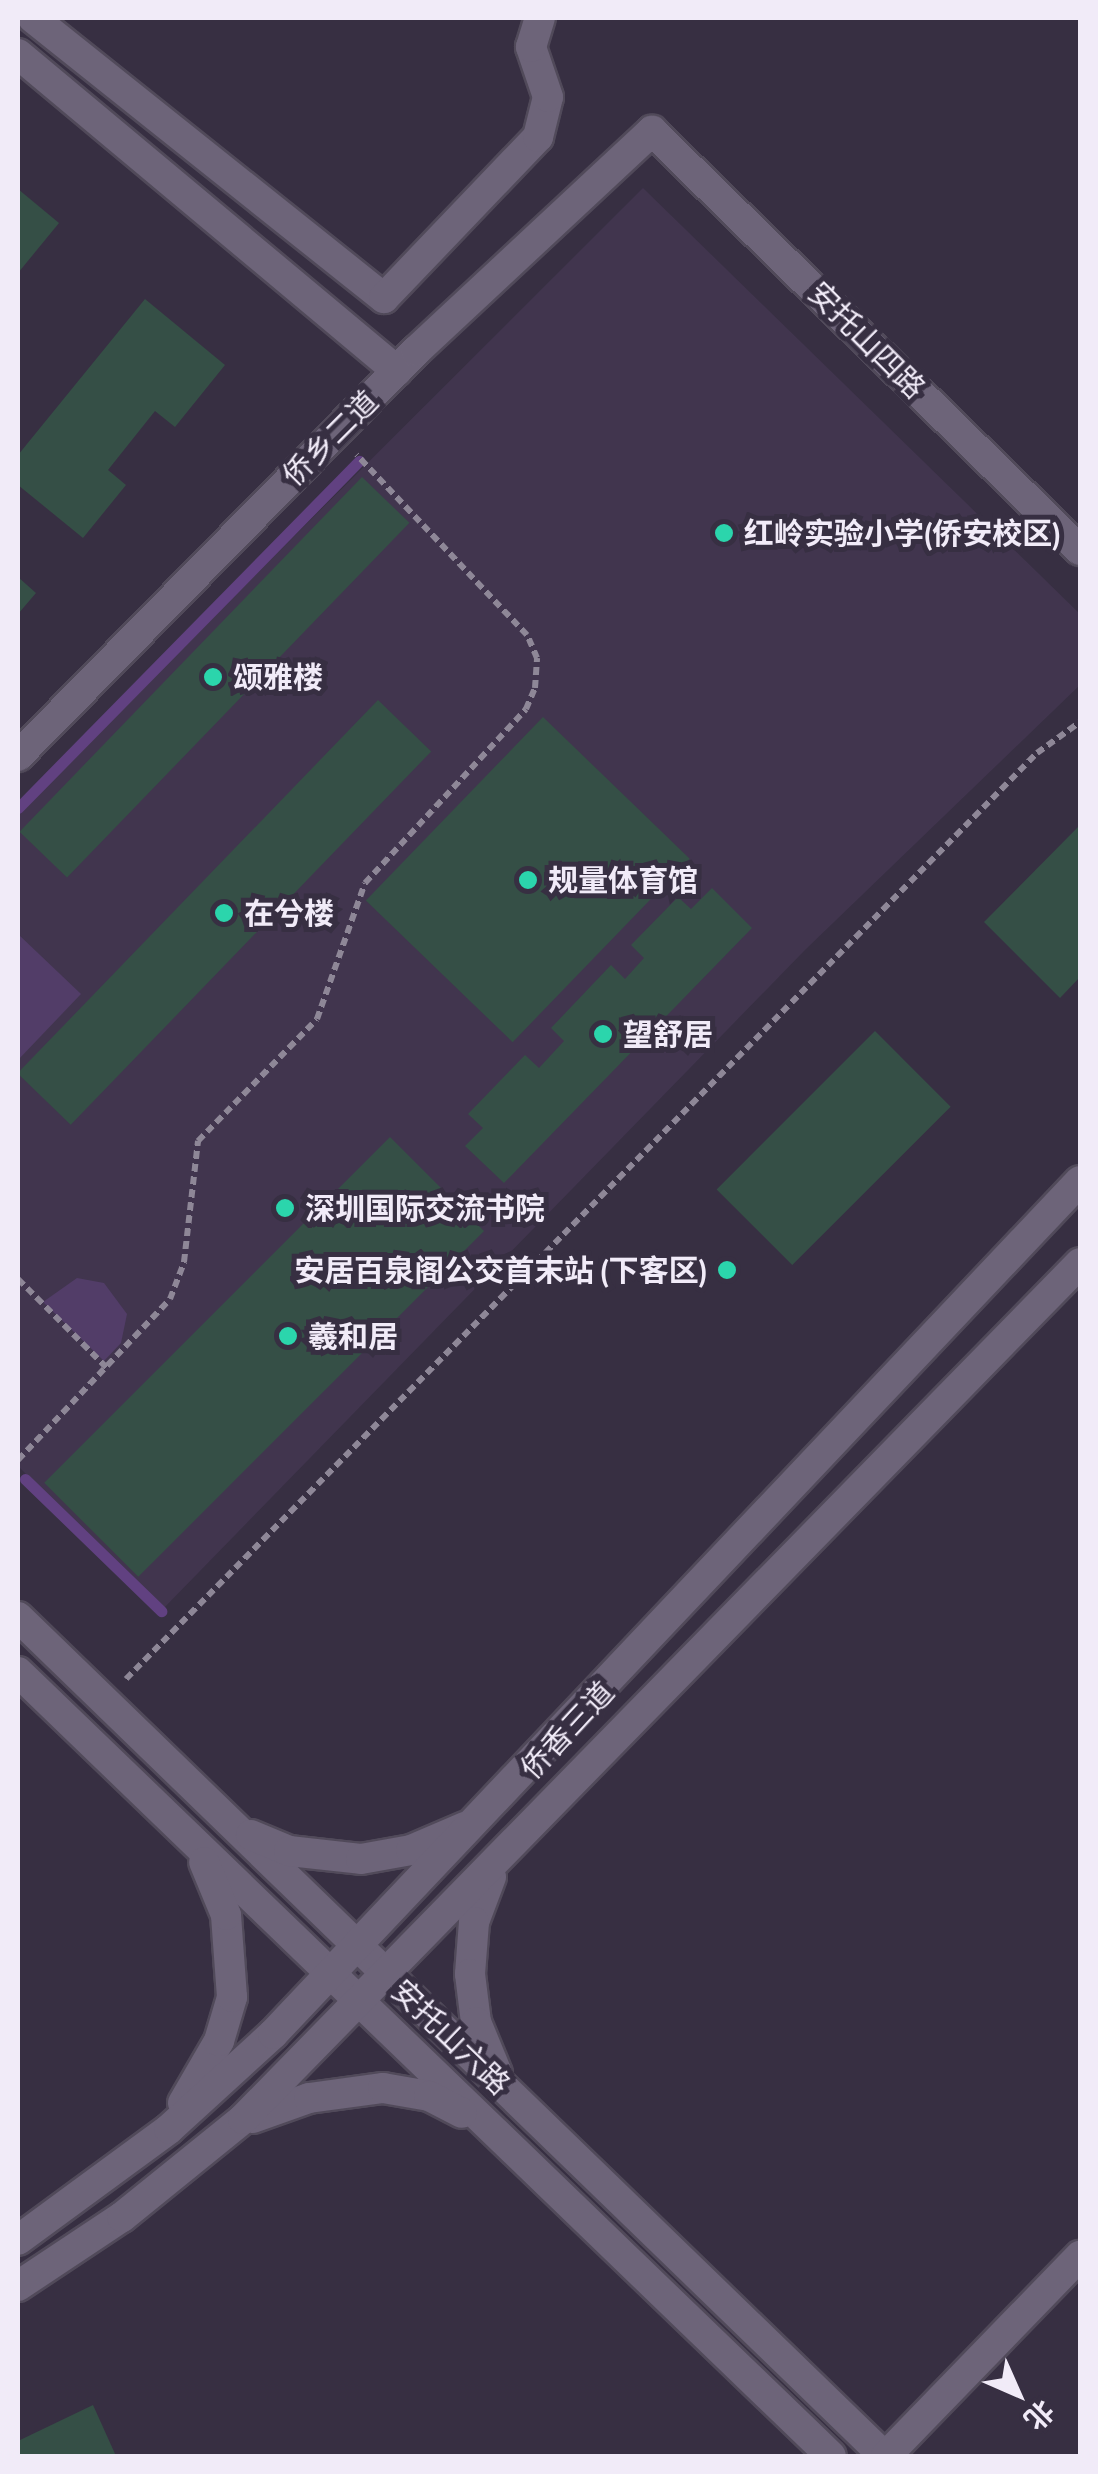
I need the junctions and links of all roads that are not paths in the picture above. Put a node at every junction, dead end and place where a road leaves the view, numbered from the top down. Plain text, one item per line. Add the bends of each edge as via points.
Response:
1 (34, 18) edge
2 (540, 18) edge
3 (18, 54) edge
4 (652, 131) joint
5 (397, 371) junction
6 (1080, 550) edge
7 (18, 756) edge
8 (1080, 1181) edge
9 (1080, 1263) edge
10 (18, 1617) edge
11 (18, 1672) edge
12 (503, 1798) junction
13 (228, 1821) junction
14 (175, 1824) junction
15 (507, 1851) junction
16 (358, 1948) junction
17 (332, 1975) junction
18 (387, 1975) junction
19 (360, 2002) junction
20 (512, 2097) junction
21 (216, 2141) junction
22 (511, 2148) junction
23 (140, 2152) junction
24 (18, 2240) edge
25 (1080, 2256) edge
26 (18, 2286) edge
27 (831, 2456) edge
28 (885, 2456) edge

1 - 2 street via 384,298 538,137 548,97 531,46
3 - 5 street
4 - 5 street, 侨乡二道
4 - 6 street, 安托山四路
5 - 7 street, 侨乡二道
8 - 12 street, 侨香三道
9 - 15 street, 侨香三道
10 - 13 street, 安托山六路
11 - 14 street, 安托山六路
12 - 13 street via 435,1843 361,1859 289,1851
12 - 16 street, 侨香三道
13 - 16 street, 安托山六路
14 - 17 street, 安托山六路
14 - 23 street via 208,1867 226,1915 232,1997 194,2087
15 - 18 street, 侨香三道
15 - 20 street via 482,1896 470,1974 485,2048
16 - 17 street, 侨香三道
16 - 18 street, 安托山六路
17 - 19 street, 安托山六路
17 - 23 street, 侨香三道
18 - 19 street, 侨香三道
18 - 20 street, 安托山六路
19 - 21 street, 侨香三道
19 - 22 street, 安托山六路
20 - 28 street, 安托山六路
21 - 22 street via 285,2105 383,2088 429,2096
21 - 26 street, 侨香三道
22 - 27 street, 安托山六路
23 - 24 street, 侨香三道
25 - 28 street

